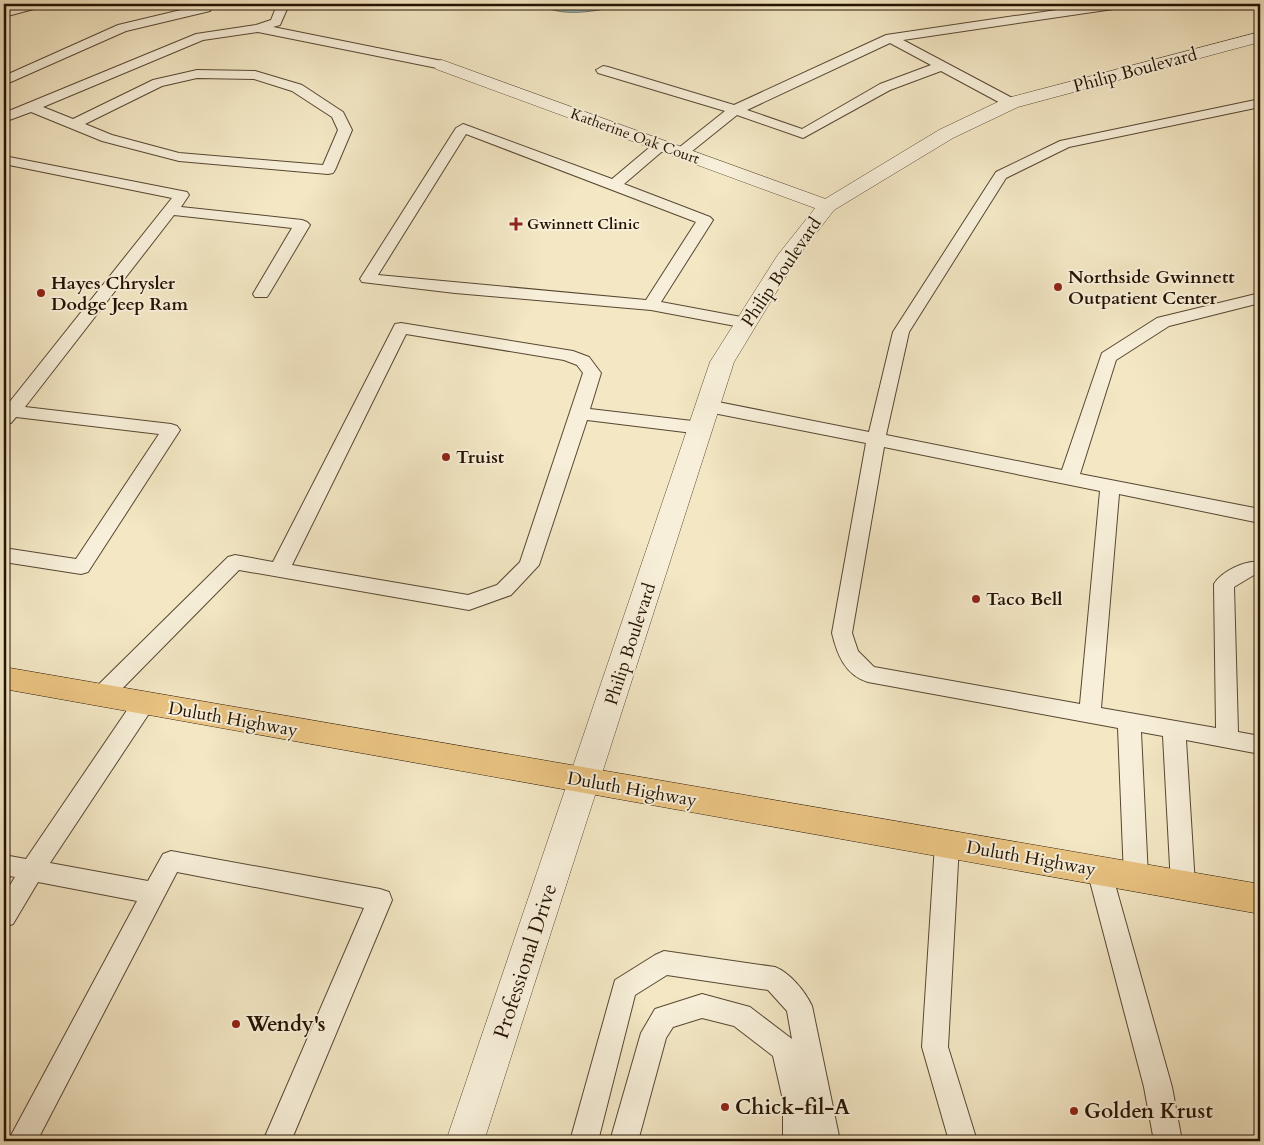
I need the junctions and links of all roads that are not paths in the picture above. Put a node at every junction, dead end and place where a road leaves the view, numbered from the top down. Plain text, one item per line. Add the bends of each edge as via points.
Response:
1 (37, 4) edge
2 (275, 4) edge
3 (1120, 4) edge
4 (206, 8) dead end
5 (4, 14) edge
6 (258, 28) junction
7 (1260, 37) edge
8 (890, 38) junction
9 (442, 65) joint
10 (942, 66) junction
11 (603, 70) dead end
12 (4, 81) edge
13 (1260, 103) edge
14 (1011, 104) junction
15 (32, 107) junction
16 (735, 110) junction
17 (8, 113) edge
18 (74, 124) junction
19 (661, 145) junction
20 (681, 153) junction
21 (4, 160) edge
22 (614, 186) junction
23 (827, 206) junction
24 (171, 210) junction
25 (261, 294) dead end
26 (1260, 298) edge
27 (651, 305) junction
28 (746, 324) junction
29 (580, 413) junction
30 (6, 414) edge
31 (705, 417) junction
32 (876, 439) junction
33 (1069, 478) junction
34 (1110, 486) junction
35 (1260, 516) edge
36 (4, 555) edge
37 (1260, 569) edge
38 (279, 570) junction
39 (4, 678) edge
40 (102, 695) junction
41 (144, 703) junction
42 (1090, 714) junction
43 (1129, 721) junction
44 (1174, 729) junction
45 (1227, 739) junction
46 (1260, 745) edge
47 (585, 781) junction
48 (947, 844) junction
49 (4, 865) edge
50 (32, 869) junction
51 (1099, 870) junction
52 (1136, 877) junction
53 (1183, 885) junction
54 (154, 893) junction
55 (1260, 899) edge
56 (4, 916) edge
57 (22, 1141) edge
58 (277, 1141) edge
59 (466, 1141) edge
60 (584, 1141) edge
61 (624, 1141) edge
62 (797, 1141) edge
63 (826, 1141) edge
64 (963, 1141) edge
65 (1168, 1141) edge

1 - 5 lane
2 - 6 lane via 281,9 276,22
3 - 8 lane
4 - 12 lane via 122,28
6 - 9 lane
6 - 15 lane via 200,37
7 - 14 street, Philip Boulevard
8 - 10 lane
8 - 16 lane
9 - 19 street, Katherine Oak Court
10 - 14 lane
10 - 16 lane via 885,87 803,134
11 - 16 lane
13 - 32 lane via 1065,144 1001,175 901,332
14 - 23 street, Philip Boulevard via 946,134
15 - 17 lane
15 - 18 lane
16 - 20 lane
18 - 18 lane via 107,138 179,157 328,170 345,130 338,115 297,88 255,75 197,74 158,83
19 - 20 street, Katherine Oak Court
19 - 22 lane
20 - 23 street, Katherine Oak Court
21 - 24 lane via 182,195
22 - 27 lane via 705,220
22 - 27 lane via 463,128 368,278
23 - 28 street, Philip Boulevard via 788,256
24 - 25 lane via 302,225
24 - 30 lane
26 - 33 lane via 1163,322 1108,357
27 - 28 lane
28 - 31 street, Philip Boulevard via 722,362
29 - 31 lane
29 - 38 lane via 529,565 504,590 469,603
29 - 38 lane via 592,373 583,361 401,328
30 - 36 lane via 171,430 81,566
31 - 32 lane
31 - 47 street, Philip Boulevard
32 - 33 lane
32 - 42 lane via 842,633 848,654 868,674
33 - 34 lane
34 - 35 lane
34 - 42 lane
37 - 45 lane via 1251,568 1224,584
38 - 40 lane via 235,562
39 - 40 main road, Duluth Highway
40 - 41 main road, Duluth Highway
41 - 47 main road, Duluth Highway
41 - 50 lane
42 - 43 lane
43 - 44 lane
43 - 52 lane
44 - 45 lane
44 - 53 lane
45 - 46 lane
47 - 48 main road, Duluth Highway
47 - 59 street, Professional Drive
48 - 51 main road, Duluth Highway
48 - 64 lane via 935,1047
49 - 50 lane
50 - 54 lane
50 - 56 lane
51 - 52 main road, Duluth Highway
51 - 65 lane via 1158,1087
52 - 53 main road, Duluth Highway
53 - 55 main road, Duluth Highway
54 - 57 lane
54 - 58 lane via 171,861 380,900
60 - 63 lane via 624,988 664,963 775,979 798,1006
61 - 62 lane via 654,1033 664,1018 702,1006 741,1016 785,1049 797,1100

